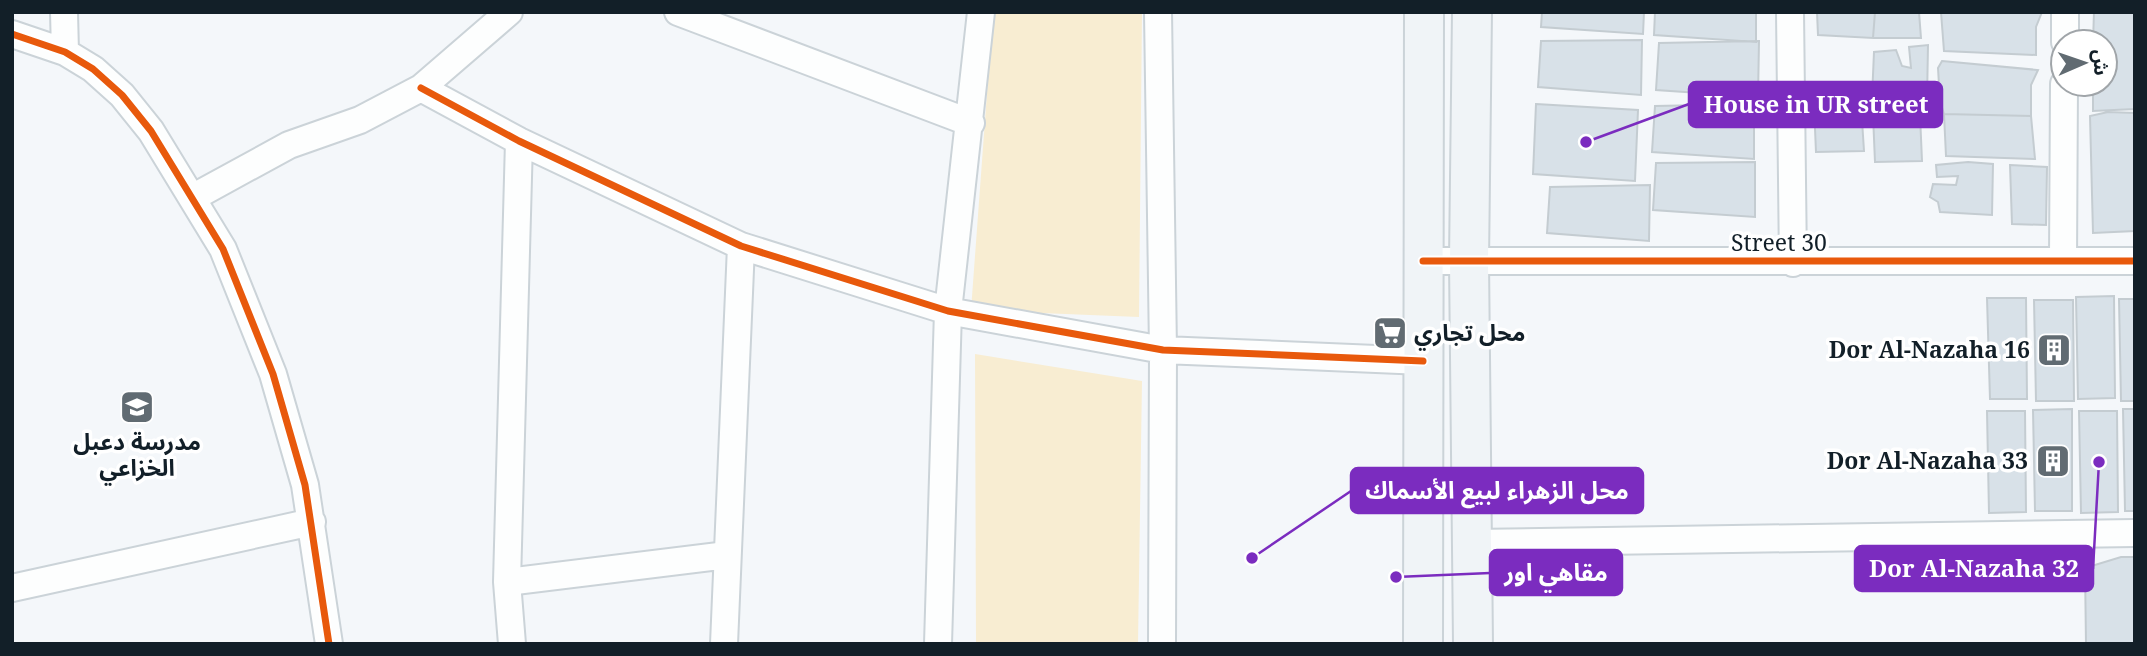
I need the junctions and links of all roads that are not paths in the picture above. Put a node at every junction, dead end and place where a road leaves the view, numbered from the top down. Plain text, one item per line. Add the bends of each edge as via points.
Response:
1 (64, 12) edge
2 (509, 12) edge
3 (678, 12) edge
4 (981, 12) edge
5 (1158, 12) edge
6 (1424, 12) edge
7 (1472, 12) edge
8 (1790, 12) edge
9 (732, 23) edge
10 (12, 34) edge
11 (65, 52) junction
12 (421, 88) junction
13 (2064, 98) edge
14 (971, 123) junction
15 (519, 141) junction
16 (192, 198) junction
17 (741, 246) junction
18 (1423, 261) junction
19 (1469, 261) junction
20 (2063, 261) junction
21 (2135, 261) edge
22 (1793, 263) junction
23 (948, 311) junction
24 (1163, 350) junction
25 (1423, 360) junction
26 (312, 522) junction
27 (2135, 533) edge
28 (1473, 543) junction
29 (727, 555) junction
30 (507, 582) junction
31 (12, 588) edge
32 (329, 644) edge
33 (512, 644) edge
34 (724, 644) edge
35 (938, 644) edge
36 (1162, 644) edge
37 (1423, 644) edge
38 (1473, 644) edge

1 - 11 street
2 - 12 street
3 - 9 street
4 - 14 street
5 - 24 street
6 - 18 street
7 - 19 street
8 - 22 street
9 - 14 street
10 - 11 street
11 - 16 street via 122,95 151,131
12 - 15 street
12 - 16 street via 360,120 289,145
13 - 20 street
14 - 23 street
15 - 17 street
15 - 30 street
16 - 26 street via 223,249 273,374
17 - 23 street
17 - 29 street
18 - 19 street, Street 30
18 - 25 street
19 - 22 street, Street 30
19 - 28 street
20 - 21 street, Street 30
20 - 22 street, Street 30
23 - 24 street
23 - 35 street
24 - 25 street
24 - 36 street
25 - 37 street
26 - 31 street
26 - 32 street
27 - 28 street
28 - 38 street
29 - 30 street
29 - 34 street
30 - 33 street

